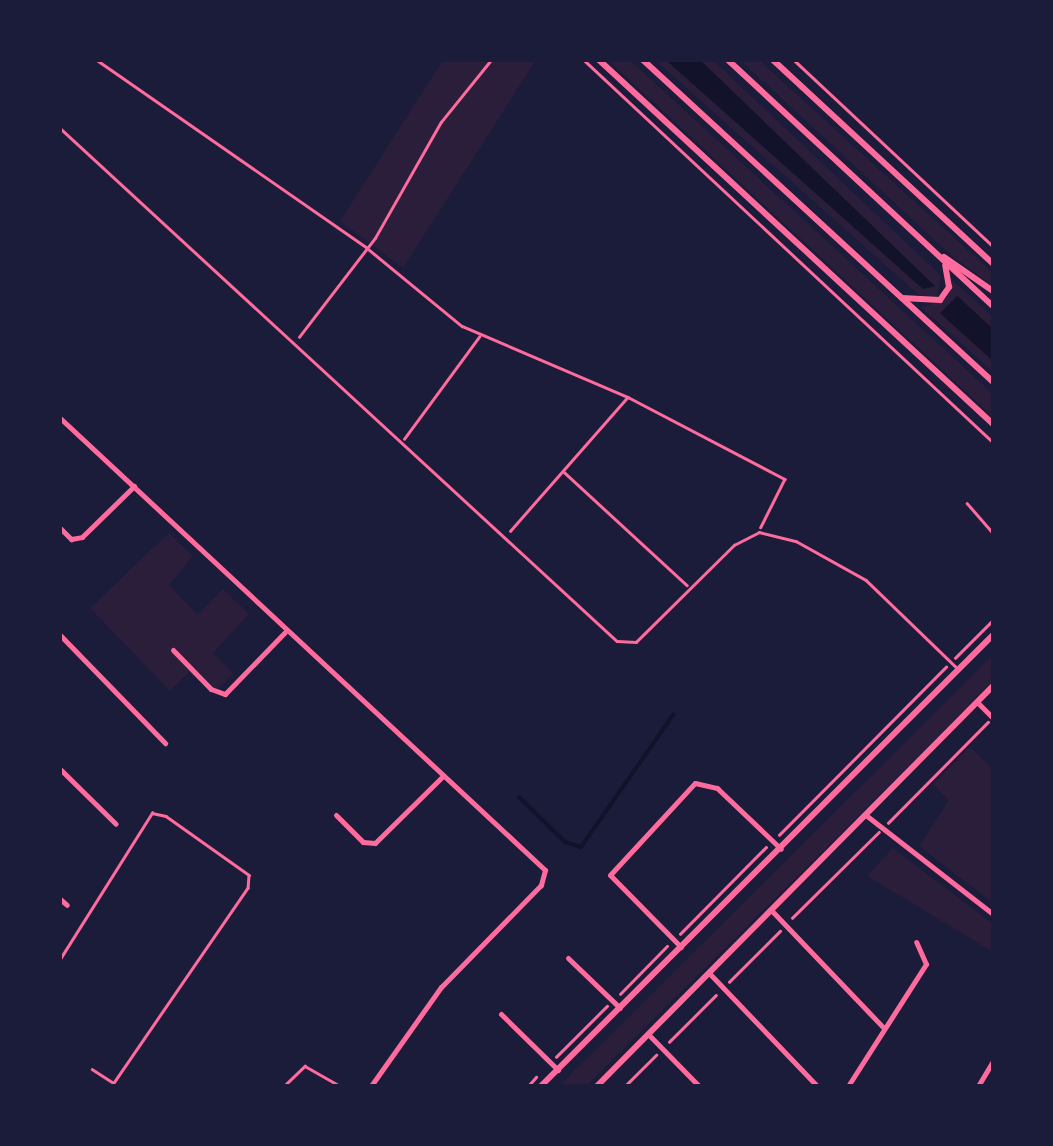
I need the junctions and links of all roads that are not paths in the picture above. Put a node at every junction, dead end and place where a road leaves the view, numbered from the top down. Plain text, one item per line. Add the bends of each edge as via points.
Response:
1 (599, 60) edge
2 (643, 60) edge
3 (728, 60) edge
4 (774, 60) edge
5 (60, 128) edge
6 (918, 239) junction
7 (942, 260) junction
8 (993, 264) edge
9 (993, 292) edge
10 (900, 298) junction
11 (993, 306) edge
12 (993, 382) edge
13 (60, 418) edge
14 (993, 424) edge
15 (134, 486) junction
16 (967, 503) dead end
17 (60, 528) edge
18 (993, 533) edge
19 (286, 630) junction
20 (60, 635) edge
21 (993, 635) edge
22 (173, 650) dead end
23 (959, 670) junction
24 (993, 686) edge
25 (977, 702) junction
26 (993, 718) edge
27 (164, 743) dead end
28 (60, 768) edge
29 (442, 777) junction
30 (336, 815) dead end
31 (867, 816) junction
32 (116, 824) dead end
33 (781, 849) junction
34 (60, 899) edge
35 (68, 905) dead end
36 (772, 911) junction
37 (993, 914) edge
38 (916, 942) dead end
39 (682, 947) junction
40 (60, 958) edge
41 (568, 958) dead end
42 (710, 974) junction
43 (620, 1008) junction
44 (501, 1014) dead end
45 (883, 1027) junction
46 (649, 1035) junction
47 (993, 1060) edge
48 (92, 1069) dead end
49 (558, 1070) junction
50 (112, 1085) edge
51 (284, 1086) edge
52 (340, 1086) edge
53 (371, 1086) edge
54 (542, 1086) edge
55 (598, 1086) edge
56 (699, 1086) edge
57 (817, 1086) edge
58 (848, 1086) edge
59 (978, 1086) edge

1 - 14 main road
2 - 10 main road
3 - 6 main road
4 - 8 main road
5 - 23 lane via 621,644 636,642 734,545 759,532 836,560
6 - 7 main road
6 - 9 main road
7 - 10 main road via 950,280 940,300
7 - 11 main road
10 - 12 main road
13 - 15 street
15 - 17 street via 82,536 71,539
15 - 19 street
16 - 18 lane
19 - 22 street via 225,694 211,689
19 - 29 street
20 - 27 street
21 - 23 main road
23 - 33 main road
24 - 25 main road
25 - 26 street
25 - 31 main road
28 - 32 street
29 - 30 street via 375,843 364,842
29 - 53 street via 546,875 442,987
31 - 36 main road
31 - 37 street
33 - 39 main road
33 - 39 street via 702,780 610,875
34 - 35 street
36 - 42 main road
36 - 45 street
38 - 45 street via 926,964
39 - 43 main road
40 - 50 lane via 152,813 166,816 248,875 248,888
41 - 43 street
42 - 46 main road
42 - 57 street
43 - 49 main road
44 - 49 street
45 - 58 street
46 - 55 main road
46 - 56 street
47 - 59 street
48 - 50 lane
49 - 54 main road
51 - 52 lane via 305,1066

